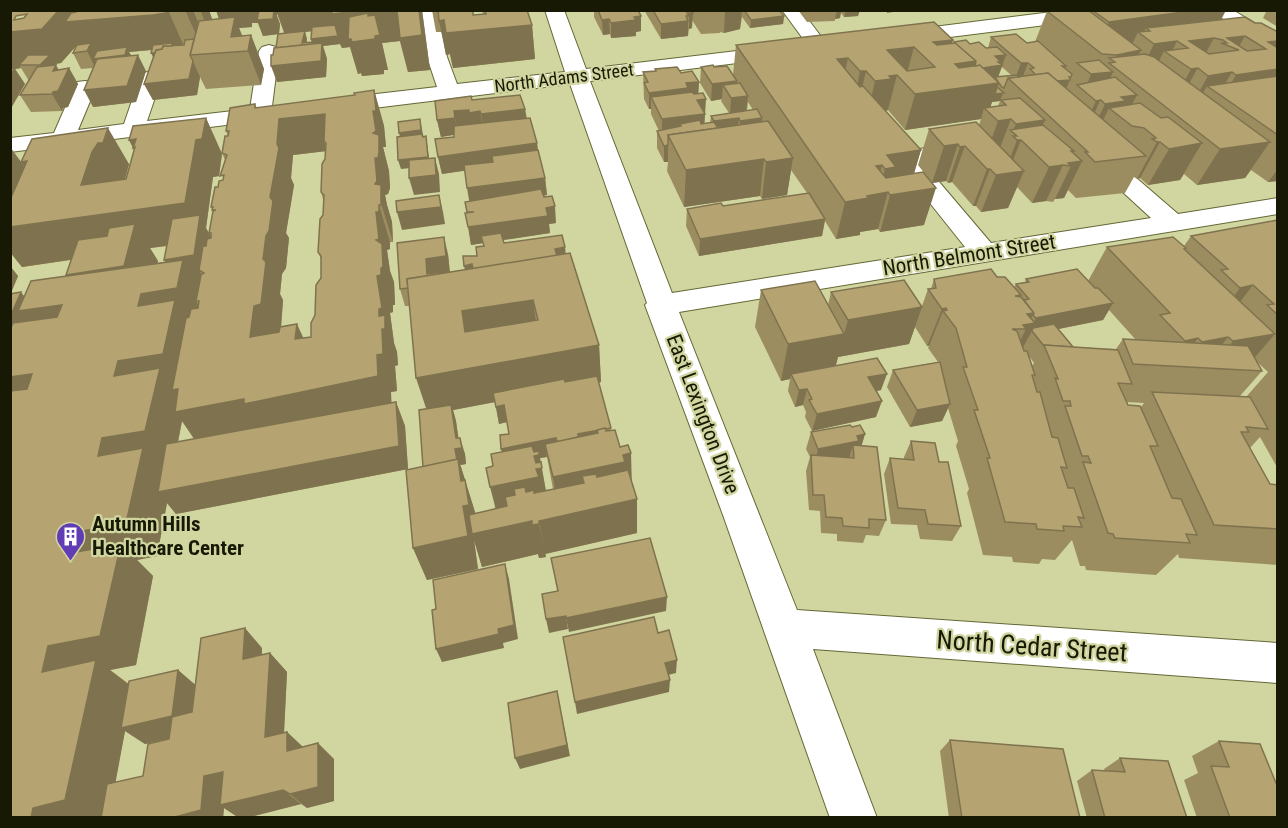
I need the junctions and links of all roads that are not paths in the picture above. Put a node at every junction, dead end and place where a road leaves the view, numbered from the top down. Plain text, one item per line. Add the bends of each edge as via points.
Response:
1 (428, 10) edge
2 (554, 10) edge
3 (791, 10) edge
4 (1117, 10) edge
5 (1219, 10) edge
6 (877, 40) edge
7 (842, 44) edge
8 (1278, 46) edge
9 (819, 47) junction
10 (269, 51) dead end
11 (577, 76) junction
12 (151, 77) edge
13 (85, 87) edge
14 (449, 92) junction
15 (319, 108) edge
16 (295, 111) edge
17 (260, 115) junction
18 (133, 130) junction
19 (1078, 138) edge
20 (63, 139) junction
21 (10, 145) edge
22 (931, 154) dead end
23 (1278, 206) edge
24 (1172, 223) junction
25 (984, 253) junction
26 (660, 305) junction
27 (786, 628) junction
28 (1278, 663) edge
29 (854, 818) edge

1 - 14 street
2 - 11 street, East Lexington Drive
3 - 9 street
4 - 6 street
5 - 8 street
7 - 9 street, North Adams Street
9 - 11 street, North Adams Street
10 - 17 street
11 - 14 street, North Adams Street
11 - 26 street, East Lexington Drive
12 - 18 street
13 - 20 street
14 - 15 street, North Adams Street
16 - 17 street
17 - 18 street
18 - 20 street
19 - 24 street
20 - 21 street
22 - 25 street via 906,158
23 - 24 street, North Belmont Street
24 - 25 street, North Belmont Street
25 - 26 street, North Belmont Street
26 - 27 street, East Lexington Drive
27 - 28 street, North Cedar Street
27 - 29 street, East Lexington Drive

